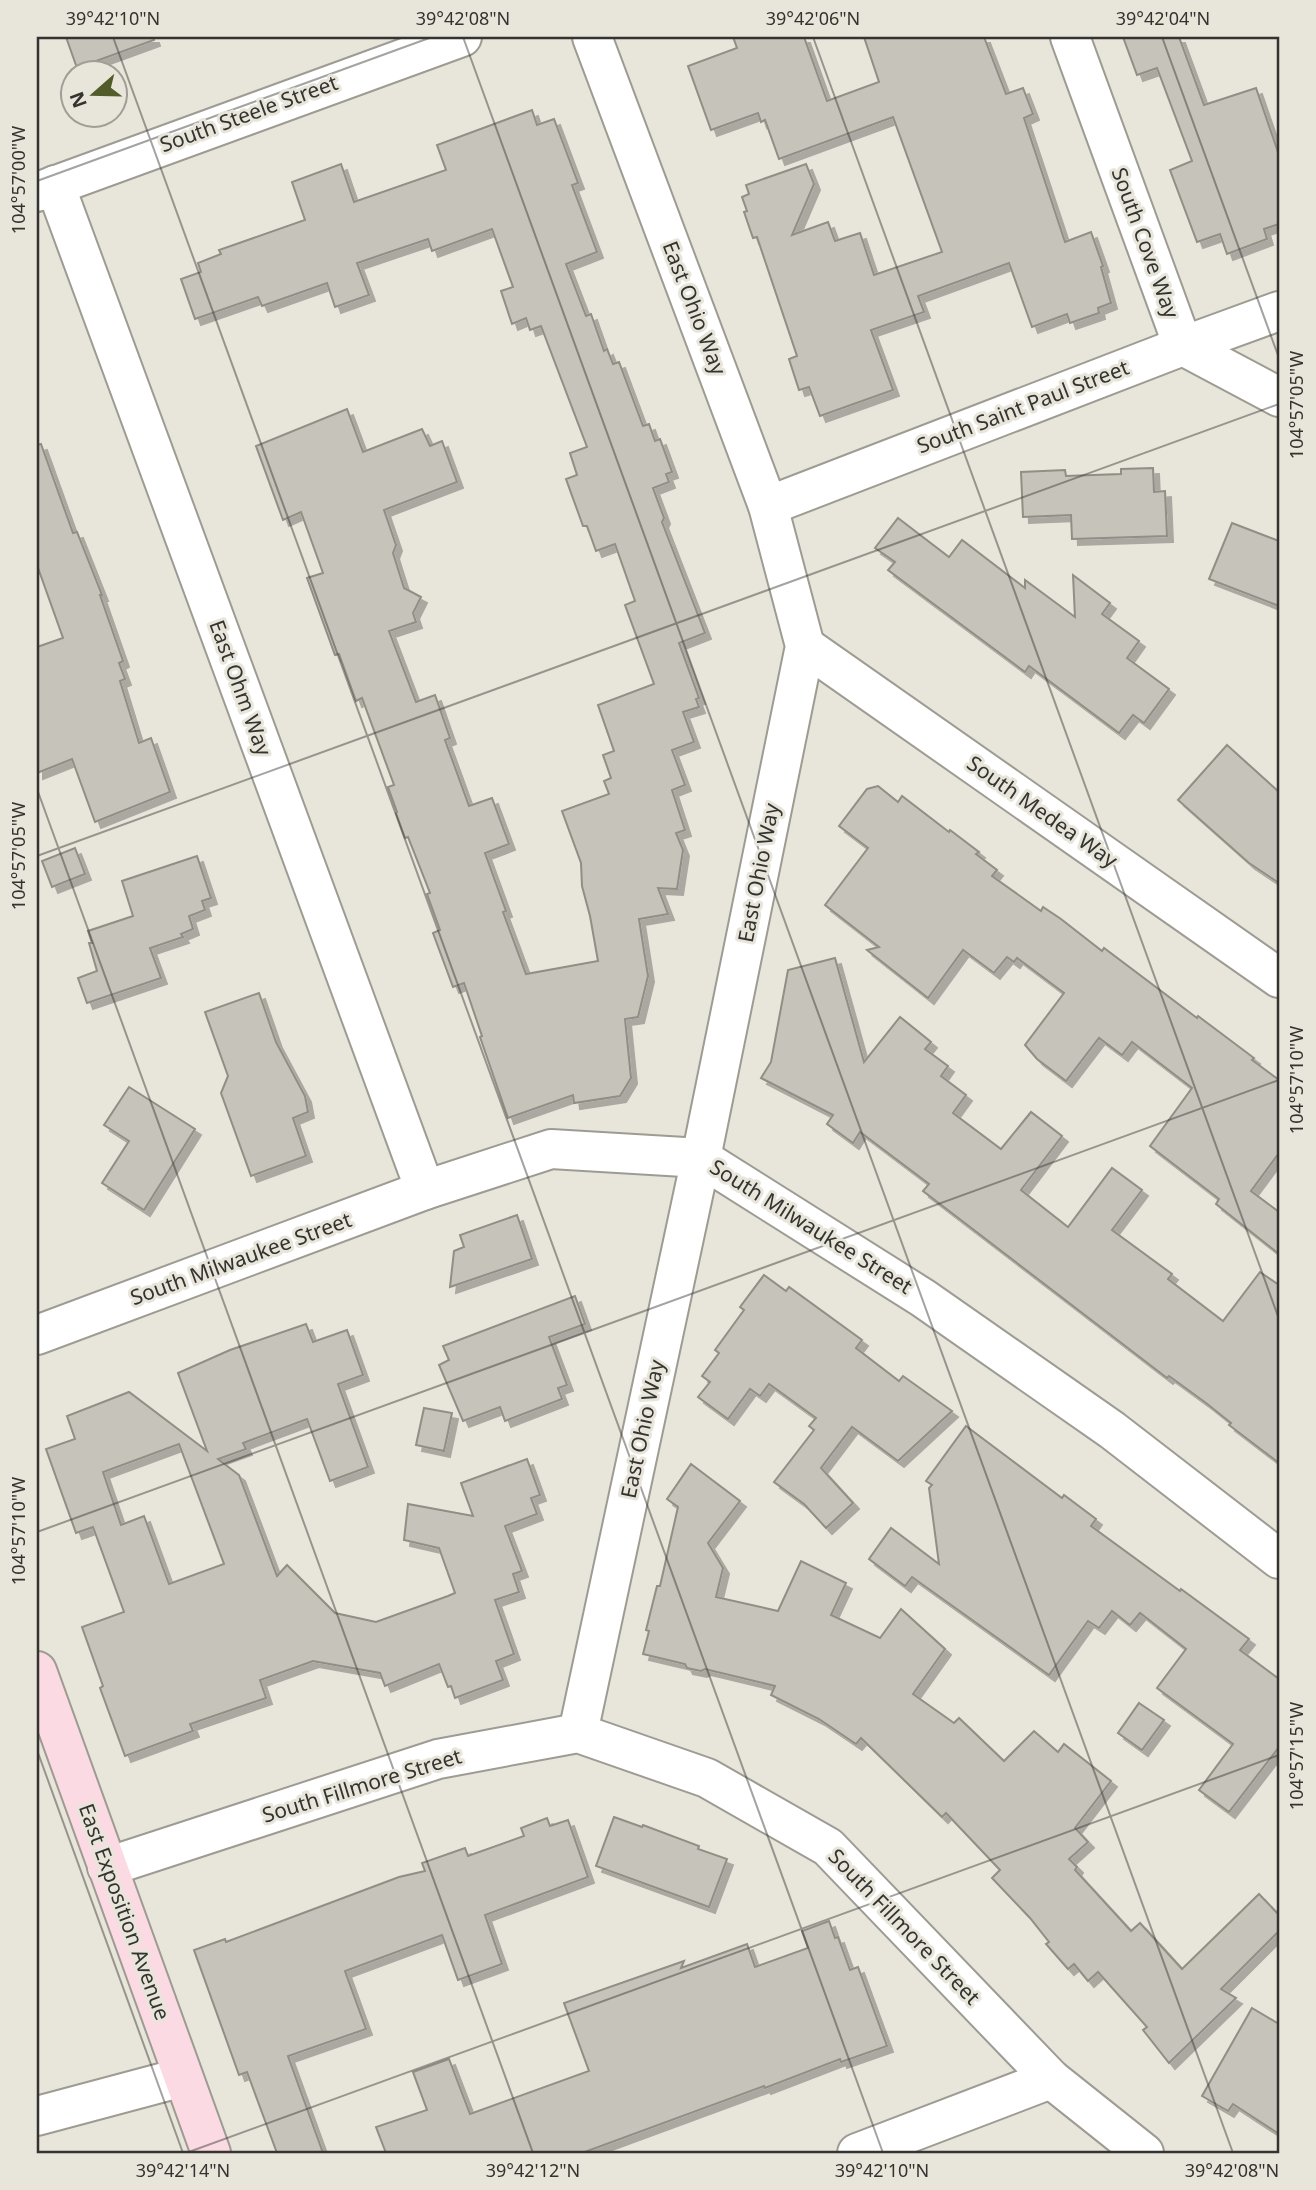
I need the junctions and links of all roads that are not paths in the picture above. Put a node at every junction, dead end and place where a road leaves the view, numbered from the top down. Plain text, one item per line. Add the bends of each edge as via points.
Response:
1 (462, 37) edge
2 (592, 37) edge
3 (1070, 37) edge
4 (46, 189) edge
5 (1279, 311) edge
6 (1182, 346) junction
7 (1279, 397) edge
8 (768, 506) junction
9 (805, 646) junction
10 (1279, 978) edge
11 (701, 1158) junction
12 (425, 1190) junction
13 (37, 1335) edge
14 (1279, 1559) edge
15 (37, 1671) edge
16 (578, 1733) junction
17 (107, 1867) junction
18 (183, 2077) junction
19 (1051, 2079) junction
20 (37, 2116) edge
21 (211, 2153) edge
22 (857, 2153) edge
23 (1144, 2153) edge

1 - 4 street, South Steele Street
2 - 8 street, East Ohio Way
3 - 6 street, South Cove Way
4 - 12 street, East Ohm Way
5 - 6 street, South Saint Paul Street
6 - 7 street, South Cove Way
6 - 8 street, South Saint Paul Street
8 - 9 street, East Ohio Way
9 - 10 street, South Medea Way
9 - 11 street, East Ohio Way
11 - 12 street, South Milwaukee Street via 551,1149
11 - 14 street, South Milwaukee Street via 923,1298 1112,1430
11 - 16 street, East Ohio Way
12 - 13 street, South Milwaukee Street
15 - 17 street, East Exposition Avenue
16 - 17 street, South Fillmore Street via 438,1759
16 - 19 street, South Fillmore Street via 707,1778 828,1847
17 - 18 street, East Exposition Avenue
18 - 20 street
18 - 21 street, East Exposition Avenue
19 - 22 street
19 - 23 street, South Fillmore Street

